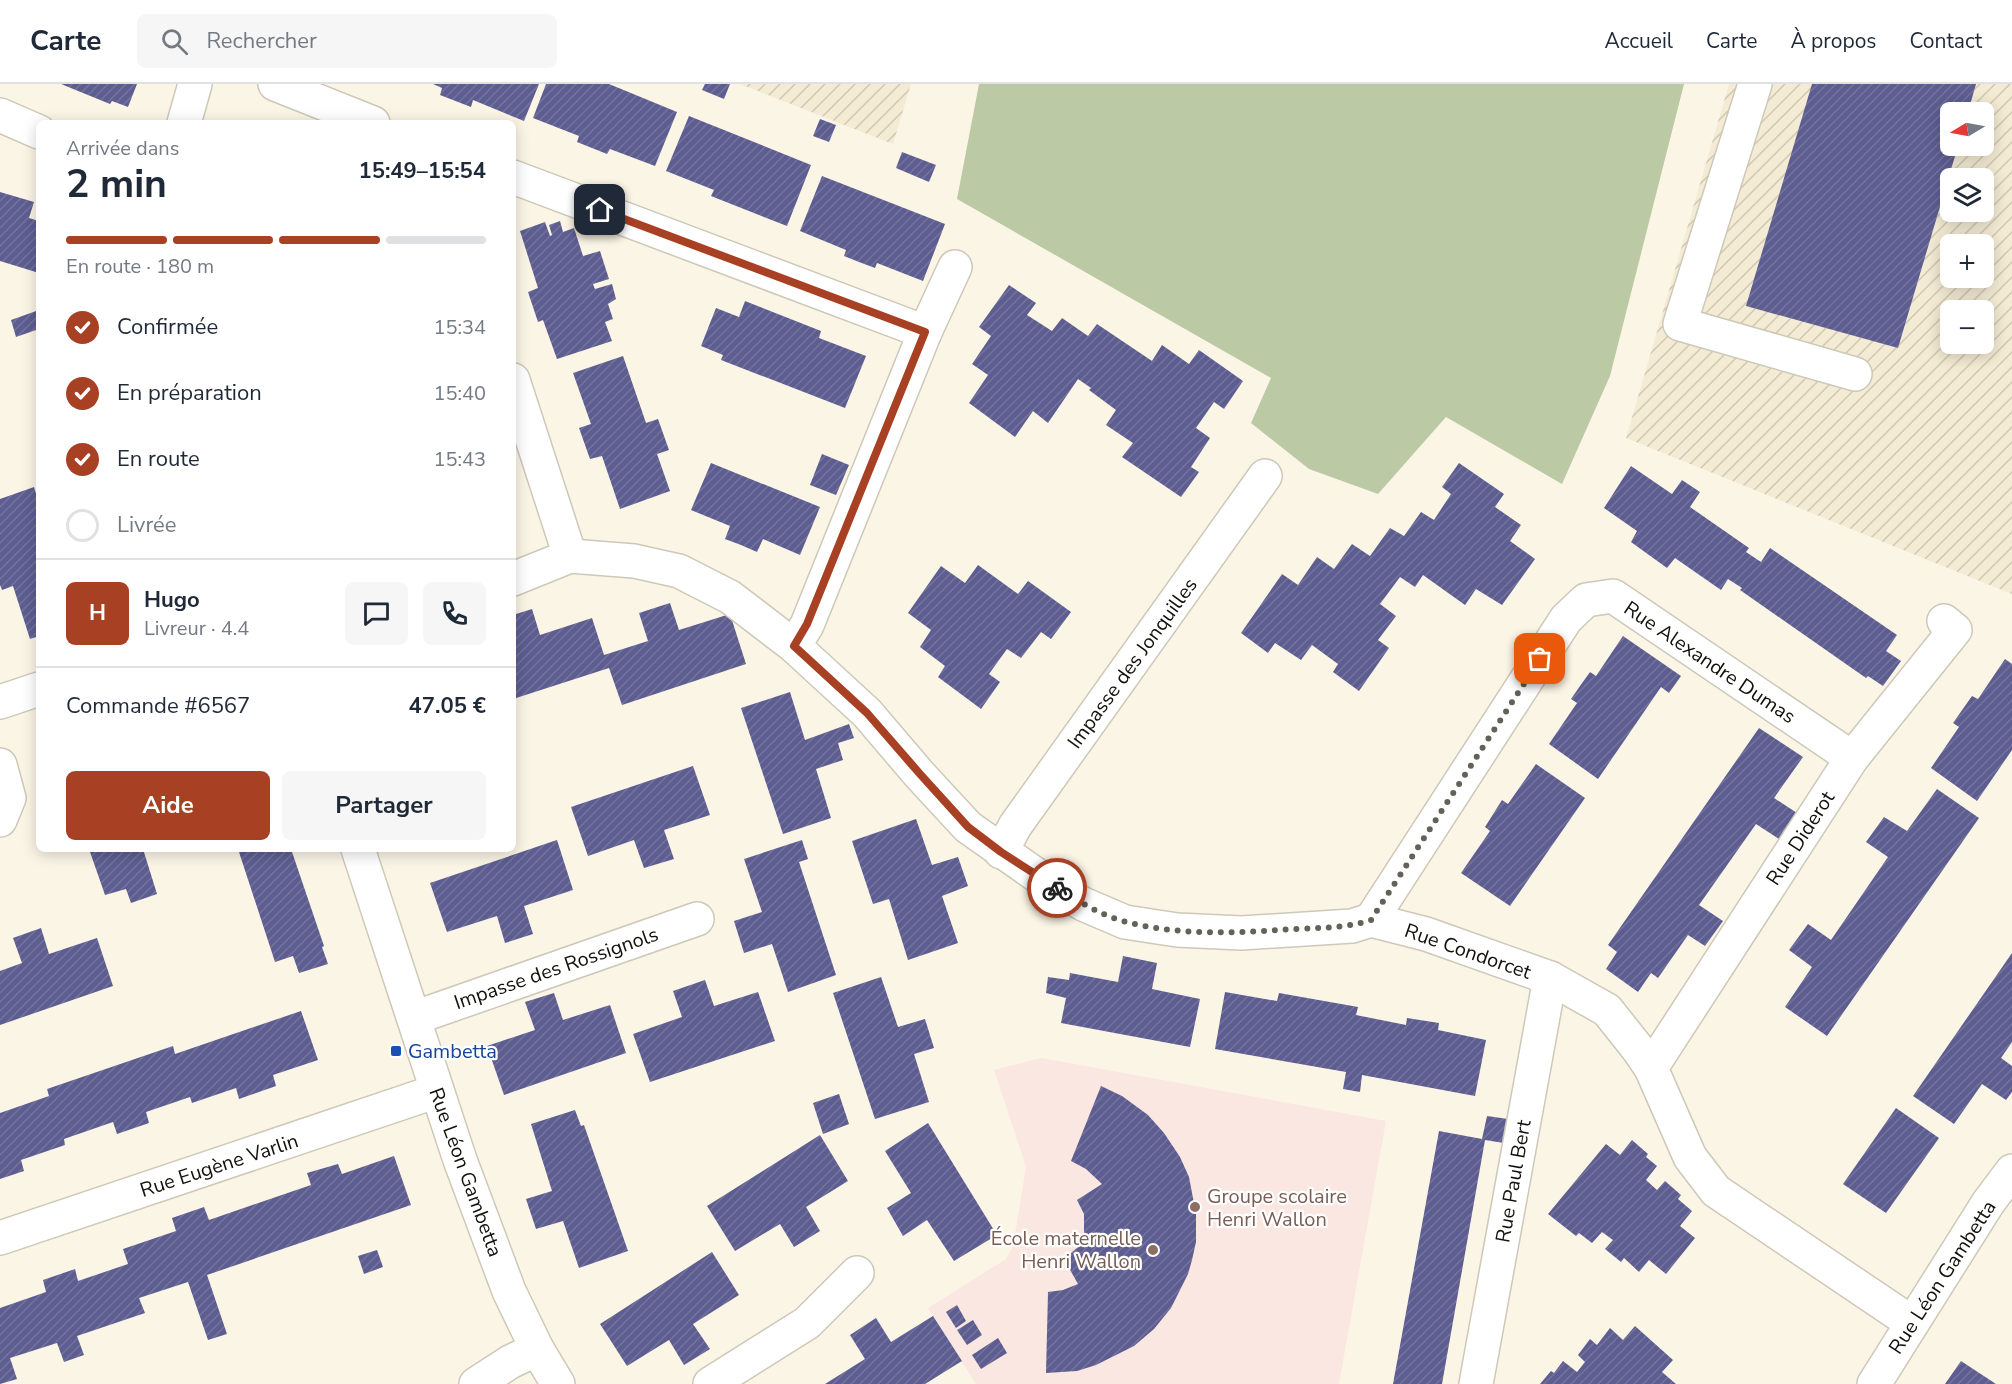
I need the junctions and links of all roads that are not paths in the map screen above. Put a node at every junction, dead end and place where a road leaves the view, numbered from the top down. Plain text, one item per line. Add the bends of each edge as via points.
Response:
1 (195, 84) edge
2 (275, 84) edge
3 (1755, 84) edge
4 (0, 115) edge
5 (184, 120) edge
6 (365, 120) edge
7 (36, 131) edge
8 (516, 178) edge
9 (956, 267) dead end
10 (925, 332) junction
11 (1855, 374) dead end
12 (516, 389) edge
13 (1265, 476) dead end
14 (570, 556) junction
15 (516, 578) edge
16 (1944, 621) dead end
17 (794, 646) junction
18 (36, 690) edge
19 (0, 702) edge
20 (1852, 758) junction
21 (0, 765) edge
22 (0, 820) edge
23 (359, 852) edge
24 (1001, 852) junction
25 (697, 919) dead end
26 (1371, 920) junction
27 (1550, 978) junction
28 (414, 1018) junction
29 (1651, 1068) junction
30 (437, 1091) junction
31 (2012, 1171) edge
32 (0, 1238) edge
33 (857, 1273) dead end
34 (1912, 1323) junction
35 (537, 1348) junction
36 (476, 1384) edge
37 (558, 1384) edge
38 (710, 1384) edge
39 (1476, 1384) edge
40 (1874, 1384) edge

1 - 5 street
2 - 6 street
3 - 11 street via 1680,324
4 - 7 street
8 - 10 street
9 - 10 street
10 - 17 street via 807,624
12 - 14 street
13 - 24 street, Impasse des Jonquilles
14 - 15 street, Rue Condorcet
14 - 17 street, Rue Condorcet via 634,561 679,571 730,597
16 - 20 street, Rue Diderot via 1955,630
17 - 24 street, Rue Condorcet via 867,713 968,827
18 - 19 street
20 - 26 street, Rue Alexandre Dumas via 1612,596 1586,600 1566,618
20 - 29 street, Rue Diderot
21 - 22 street via 9,798
23 - 28 street, Rue Léon Gambetta
24 - 26 street, Rue Condorcet via 1083,904 1125,922 1177,930 1241,933 1352,926
25 - 28 street, Impasse des Rossignols
26 - 27 street, Rue Condorcet via 1426,934
27 - 29 street, Rue Condorcet via 1607,1010
27 - 39 street, Rue Paul Bert
28 - 30 street, Rue Léon Gambetta
29 - 34 street, Rue Condorcet via 1690,1157 1716,1191
30 - 32 street, Rue Eugène Varlin
30 - 35 street, Rue Léon Gambetta via 509,1291
31 - 34 street, Rue Léon Gambetta
33 - 38 street via 807,1323
34 - 40 street, Rue Léon Gambetta
35 - 36 street
35 - 37 street, Rue Léon Gambetta

